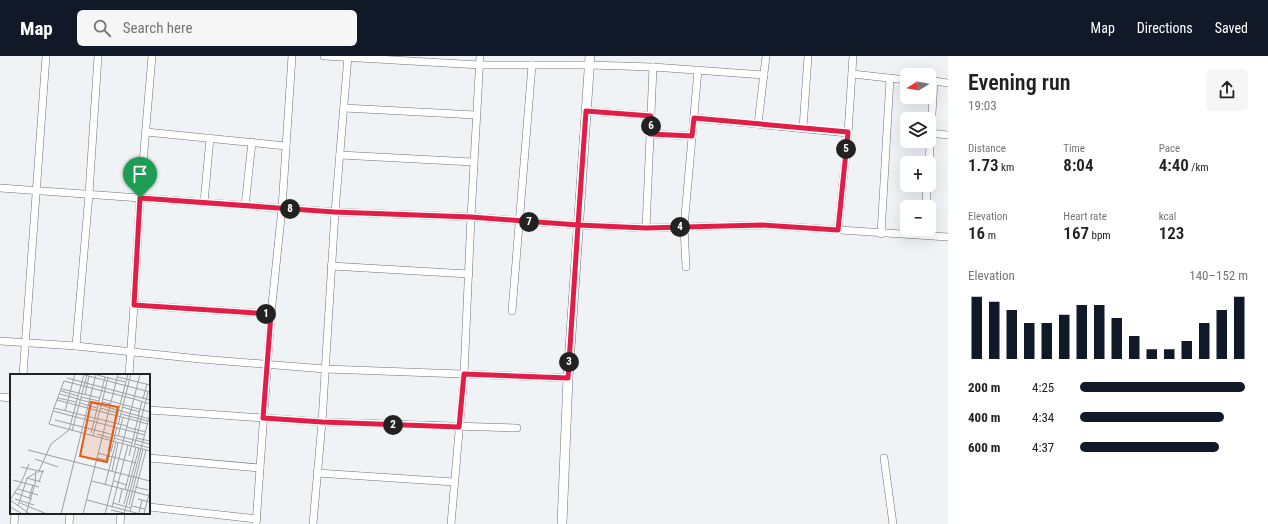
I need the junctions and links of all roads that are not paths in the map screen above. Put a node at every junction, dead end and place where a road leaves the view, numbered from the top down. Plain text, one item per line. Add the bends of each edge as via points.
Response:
1 (46, 56) edge
2 (98, 56) edge
3 (152, 56) edge
4 (292, 56) edge
5 (324, 56) edge
6 (480, 56) edge
7 (766, 56) edge
8 (808, 56) edge
9 (853, 56) edge
10 (348, 57) edge
11 (589, 61) edge
12 (480, 65) junction
13 (532, 65) junction
14 (653, 68) junction
15 (698, 70) junction
16 (852, 74) junction
17 (764, 75) junction
18 (890, 79) junction
19 (900, 80) edge
20 (936, 81) edge
21 (948, 82) edge
22 (344, 108) junction
23 (586, 111) junction
24 (476, 115) junction
25 (651, 116) junction
26 (694, 118) junction
27 (758, 124) junction
28 (802, 128) junction
29 (146, 132) junction
30 (848, 132) junction
31 (650, 134) junction
32 (936, 134) edge
33 (948, 135) edge
34 (692, 136) junction
35 (210, 138) junction
36 (252, 142) junction
37 (286, 146) junction
38 (340, 154) junction
39 (474, 162) junction
40 (0, 188) edge
41 (37, 190) junction
42 (89, 194) junction
43 (140, 198) junction
44 (204, 203) junction
45 (245, 206) junction
46 (282, 208) junction
47 (334, 212) junction
48 (471, 217) junction
49 (520, 221) junction
50 (578, 225) junction
51 (684, 227) junction
52 (646, 228) junction
53 (838, 230) junction
54 (881, 234) junction
55 (900, 234) edge
56 (936, 235) edge
57 (948, 237) edge
58 (331, 266) junction
59 (686, 267) dead end
60 (469, 274) junction
61 (134, 305) junction
62 (512, 311) dead end
63 (271, 314) junction
64 (0, 341) edge
65 (25, 342) junction
66 (76, 346) junction
67 (130, 351) junction
68 (267, 364) junction
69 (325, 369) junction
70 (23, 374) edge
71 (129, 374) edge
72 (464, 374) junction
73 (568, 378) junction
74 (0, 397) edge
75 (10, 398) edge
76 (150, 410) edge
77 (263, 418) junction
78 (322, 422) junction
79 (459, 427) junction
80 (517, 428) dead end
81 (150, 458) edge
82 (884, 458) dead end
83 (260, 468) junction
84 (317, 473) junction
85 (454, 482) junction
86 (150, 507) edge
87 (15, 514) edge
88 (70, 514) edge
89 (121, 514) edge
90 (256, 522) edge
91 (14, 524) edge
92 (69, 524) edge
93 (120, 524) edge
94 (313, 524) edge
95 (451, 524) edge
96 (562, 524) edge
97 (893, 524) edge

1 - 41 street
2 - 42 street
3 - 29 street
4 - 37 street
5 - 10 street
6 - 12 street
7 - 17 street
8 - 28 street
9 - 16 street
10 - 12 street
10 - 22 street
11 - 13 street
11 - 14 street
11 - 23 street
12 - 13 street
12 - 24 street
13 - 49 street
14 - 15 street
14 - 25 street
15 - 17 street
15 - 26 street
16 - 18 street
16 - 30 street
17 - 27 street
18 - 19 street
18 - 54 street
20 - 21 street
22 - 24 street
22 - 38 street
23 - 25 street
23 - 50 street
24 - 39 street
25 - 31 street
26 - 27 street
26 - 34 street
27 - 28 street
28 - 30 street
29 - 35 street
29 - 43 street
30 - 53 street
31 - 34 street
31 - 52 street
32 - 33 street
34 - 51 street
35 - 36 street
35 - 44 street
36 - 37 street
36 - 45 street
37 - 46 street
38 - 39 street
38 - 47 street
39 - 48 street
40 - 41 street
41 - 42 street
41 - 65 street
42 - 43 street
42 - 66 street
43 - 44 street
43 - 61 street
44 - 45 street
45 - 46 street
46 - 47 street
46 - 63 street
47 - 48 street
47 - 58 street
48 - 49 street
48 - 60 street
49 - 50 street
49 - 62 street
50 - 52 street
50 - 73 street
51 - 52 street
51 - 53 street via 762,225
51 - 59 street
53 - 54 street
54 - 55 street
56 - 57 street
58 - 60 street
58 - 69 street
60 - 72 street
61 - 63 street
61 - 67 street
63 - 68 street
64 - 65 street
65 - 66 street
65 - 70 street
66 - 67 street
67 - 68 street
67 - 71 street
68 - 69 street
68 - 77 street
69 - 72 street
69 - 78 street
72 - 73 street
72 - 79 street
73 - 96 street
74 - 75 street
76 - 77 street
77 - 78 street
77 - 83 street
78 - 79 street
78 - 84 street
79 - 80 street
79 - 85 street
81 - 83 street
82 - 97 street
83 - 90 street
84 - 85 street
84 - 94 street
85 - 95 street
86 - 90 street
87 - 91 street
88 - 92 street
89 - 93 street

